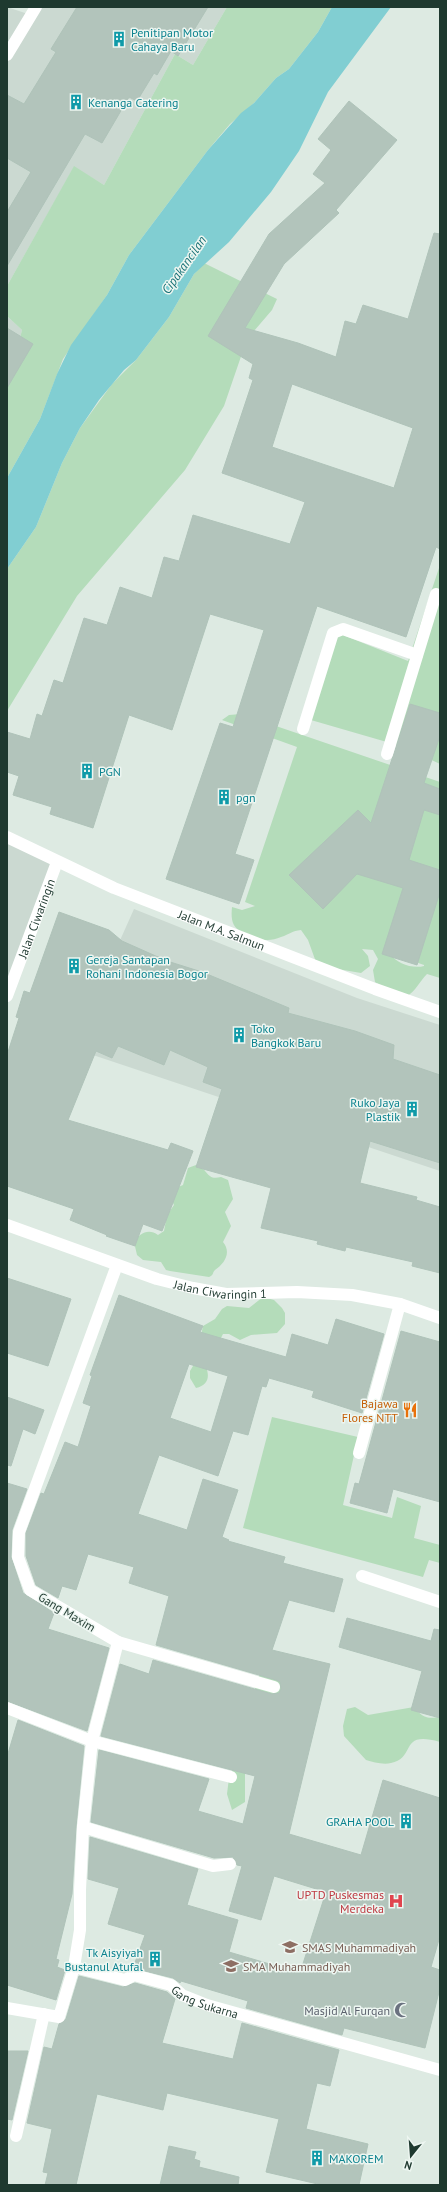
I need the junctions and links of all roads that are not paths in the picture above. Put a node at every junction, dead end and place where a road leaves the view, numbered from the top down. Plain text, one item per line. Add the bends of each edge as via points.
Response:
1 (36, 7) edge
2 (7, 55) edge
3 (436, 594) dead end
4 (417, 655) junction
5 (303, 729) dead end
6 (387, 754) dead end
7 (7, 836) edge
8 (57, 862) junction
9 (7, 996) edge
10 (440, 1012) edge
11 (7, 1225) edge
12 (117, 1265) junction
13 (400, 1304) junction
14 (440, 1318) edge
15 (359, 1453) dead end
16 (362, 1576) dead end
17 (440, 1602) edge
18 (118, 1642) junction
19 (274, 1687) dead end
20 (7, 1708) edge
21 (92, 1741) junction
22 (231, 1777) dead end
23 (83, 1827) junction
24 (230, 1864) dead end
25 (74, 1967) junction
26 (7, 2008) edge
27 (44, 2014) junction
28 (440, 2070) edge
29 (16, 2136) dead end

1 - 2 street
3 - 4 street
4 - 5 street via 343,629 337,630 333,633
4 - 6 street
7 - 8 street, Jalan M.A. Salmun
8 - 9 street, Jalan Ciwaringin
8 - 10 street, Jalan M.A. Salmun via 122,891
11 - 12 street, Jalan Ciwaringin 1
12 - 13 street, Jalan Ciwaringin 1 via 157,1279 226,1294 352,1294
12 - 18 street, Gang Maxim via 19,1532 18,1557 30,1590
13 - 14 street, Jalan Ciwaringin 1
13 - 15 street
16 - 17 street
18 - 19 street, Gang Maxim
18 - 21 street
20 - 21 street
21 - 22 street
21 - 23 street
23 - 24 street via 213,1866
23 - 25 street via 80,1930
25 - 27 street via 61,2014 56,2017
25 - 28 street, Gang Sukarna via 125,1980 134,1975 141,1976 171,1985 182,1995 207,2005
26 - 27 street
27 - 29 street

